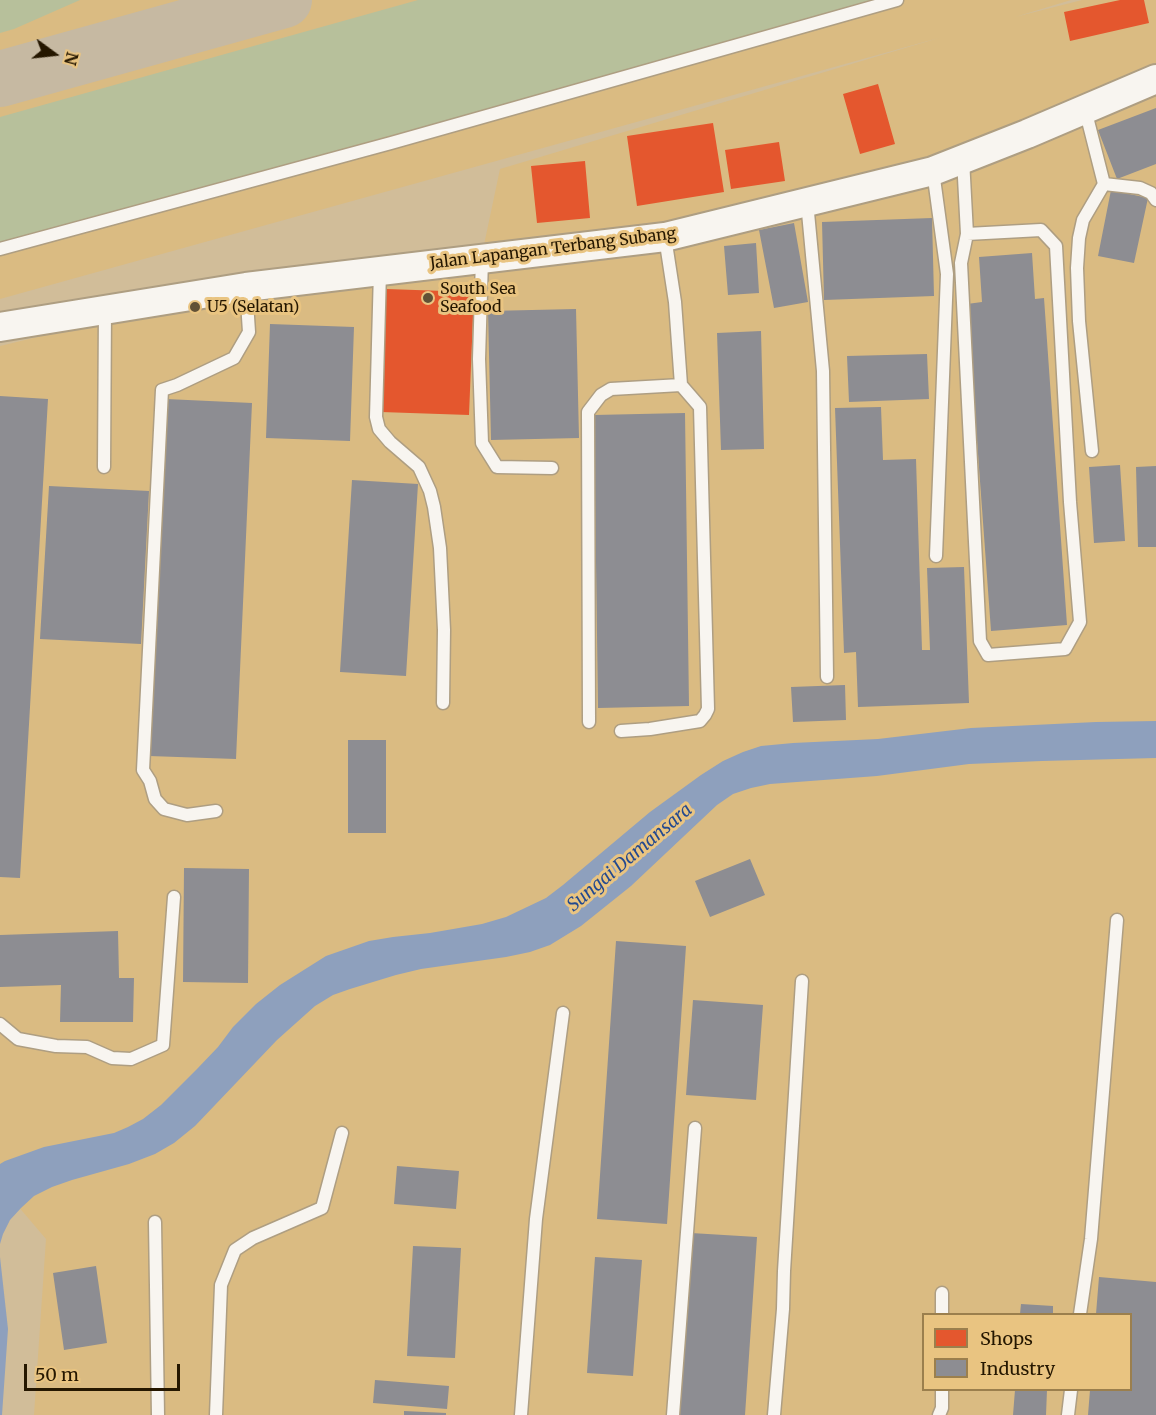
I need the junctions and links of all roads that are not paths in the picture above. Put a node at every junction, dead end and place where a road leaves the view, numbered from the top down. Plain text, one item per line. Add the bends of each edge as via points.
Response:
1 (897, 0) edge
2 (1156, 79) edge
3 (1085, 109) junction
4 (963, 159) junction
5 (933, 171) junction
6 (1104, 184) junction
7 (1156, 200) edge
8 (807, 202) junction
9 (967, 234) junction
10 (665, 237) junction
11 (0, 249) edge
12 (482, 259) junction
13 (380, 271) junction
14 (246, 287) junction
15 (105, 310) junction
16 (0, 327) edge
17 (681, 385) junction
18 (1092, 451) dead end
19 (104, 467) dead end
20 (552, 468) dead end
21 (936, 556) dead end
22 (827, 677) dead end
23 (443, 703) dead end
24 (589, 722) dead end
25 (621, 731) dead end
26 (216, 811) dead end
27 (174, 897) dead end
28 (1117, 920) dead end
29 (802, 981) dead end
30 (563, 1013) dead end
31 (0, 1024) edge
32 (695, 1128) dead end
33 (342, 1133) dead end
34 (155, 1222) dead end
35 (942, 1293) dead end
36 (942, 1313) edge
37 (1080, 1313) edge
38 (942, 1391) edge
39 (1071, 1391) edge
40 (158, 1415) edge
41 (216, 1415) edge
42 (521, 1415) edge
43 (673, 1415) edge
44 (774, 1415) edge
45 (939, 1415) edge
46 (1068, 1415) edge

1 - 11 lane
2 - 3 street, Jalan Lapangan Terbang Subang
3 - 4 street, Jalan Lapangan Terbang Subang
3 - 6 lane
4 - 5 street, Jalan Lapangan Terbang Subang
4 - 9 lane
5 - 8 street, Jalan Lapangan Terbang Subang
5 - 21 lane via 947,274
6 - 7 lane via 1140,188 1152,193
6 - 18 lane via 1083,220 1077,268
8 - 10 street, Jalan Lapangan Terbang Subang
8 - 22 lane via 823,371
9 - 9 lane via 1041,230 1056,246 1080,622 1065,649 988,655 980,641 961,263
10 - 12 street, Jalan Lapangan Terbang Subang
10 - 17 lane
12 - 13 street, Jalan Lapangan Terbang Subang
12 - 20 lane via 482,443 497,467
13 - 14 street, Jalan Lapangan Terbang Subang
13 - 23 lane via 376,417 379,429 390,442 419,467 434,507 444,630
14 - 15 street, Jalan Lapangan Terbang Subang
14 - 26 lane via 249,332 234,358 162,390 143,770 155,799 164,809 187,815
15 - 16 street, Jalan Lapangan Terbang Subang
15 - 19 lane
17 - 24 lane via 611,389 588,412
17 - 25 lane via 700,407 708,709 700,721
27 - 31 lane via 163,1045 131,1059 112,1058 87,1047 18,1039
28 - 37 lane via 1091,1239
29 - 44 lane
30 - 42 lane via 536,1219
32 - 43 lane
33 - 41 lane via 322,1208 235,1250 220,1285
34 - 40 lane
35 - 36 lane
38 - 45 lane
39 - 46 lane

